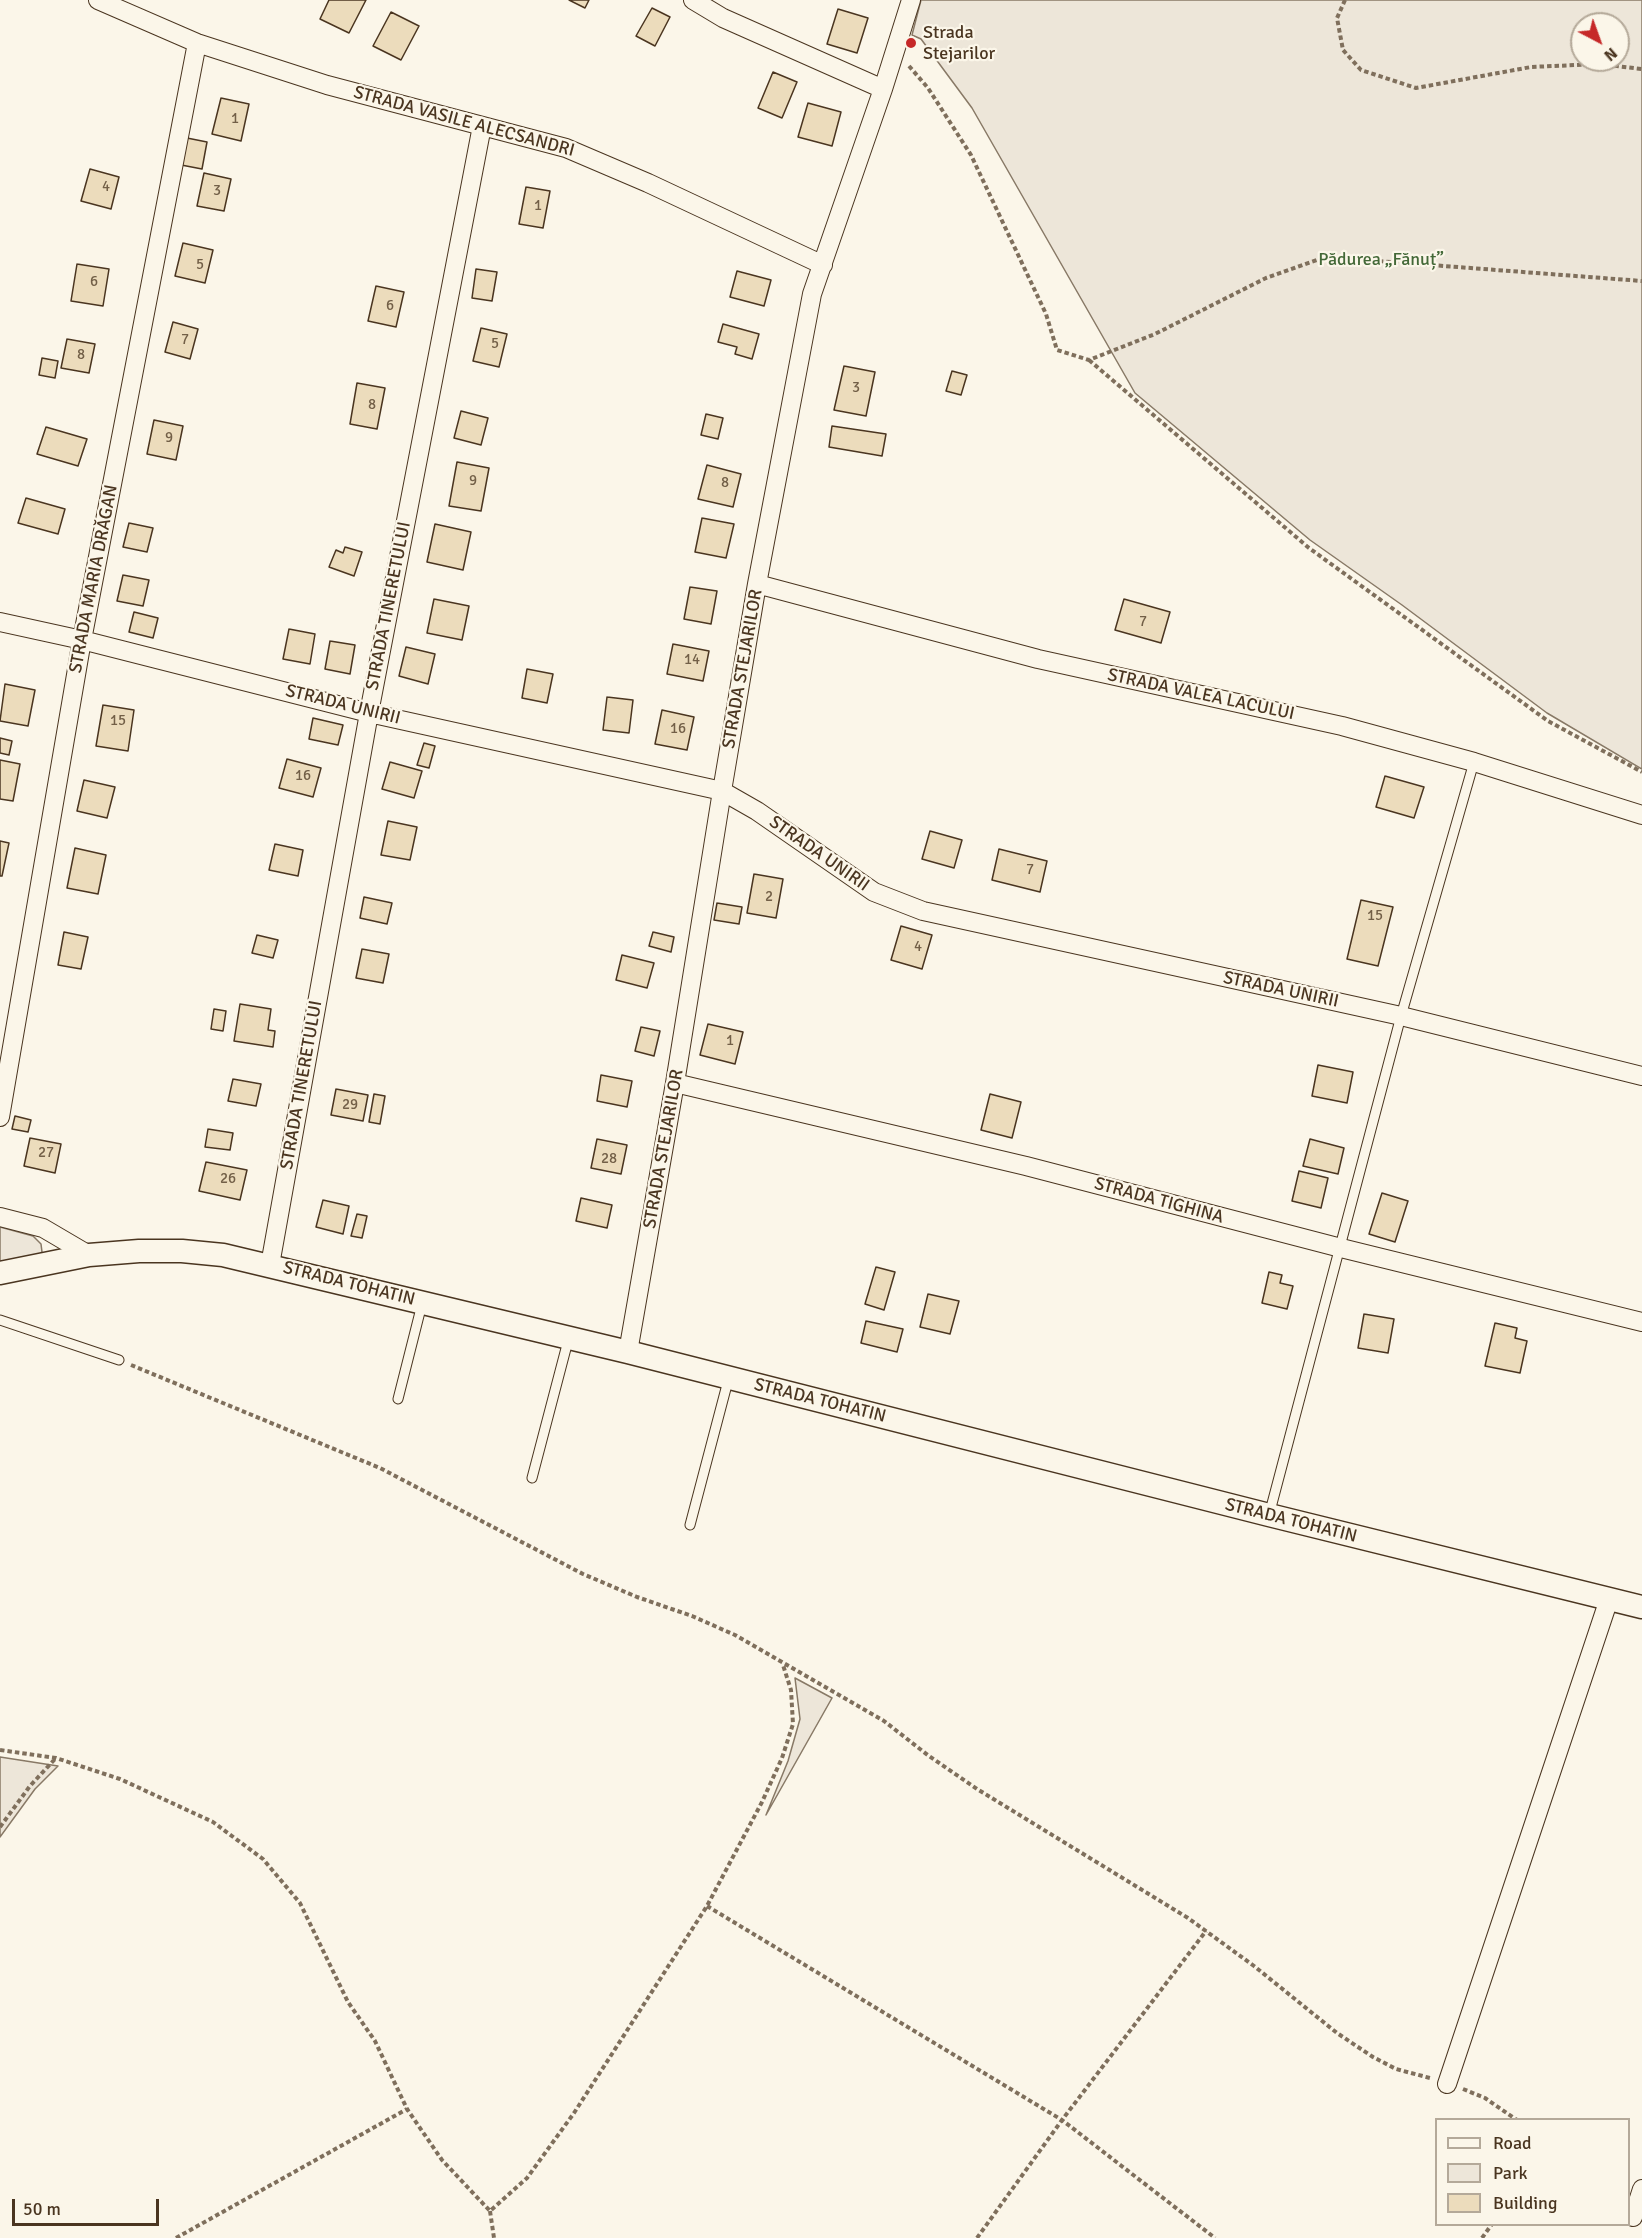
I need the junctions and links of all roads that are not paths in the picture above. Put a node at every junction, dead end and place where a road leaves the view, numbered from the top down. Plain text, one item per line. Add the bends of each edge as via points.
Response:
1 (98, 0) edge
2 (693, 0) edge
3 (911, 0) edge
4 (197, 43) junction
5 (883, 89) junction
6 (482, 126) junction
7 (823, 265) junction
8 (758, 584) junction
9 (0, 622) edge
10 (82, 640) junction
11 (369, 713) junction
12 (1474, 762) junction
13 (722, 790) junction
14 (1642, 815) edge
15 (1401, 1016) junction
16 (1642, 1076) edge
17 (675, 1083) junction
18 (0, 1117) edge
19 (0, 1217) edge
20 (1341, 1248) junction
21 (89, 1255) junction
22 (270, 1265) junction
23 (0, 1273) edge
24 (422, 1301) junction
25 (0, 1320) edge
26 (1642, 1322) edge
27 (568, 1337) junction
28 (628, 1352) junction
29 (119, 1360) road end
30 (729, 1377) junction
31 (398, 1399) dead end
32 (532, 1478) dead end
33 (1269, 1515) junction
34 (690, 1525) dead end
35 (1609, 1599) junction
36 (1642, 1607) edge
37 (1447, 2084) road end
38 (1642, 2189) edge
39 (1633, 2217) dead end

1 - 4 street, STRADA VASILE ALECSANDRI
2 - 5 street via 723,18
3 - 5 street, STRADA STEJARILOR
4 - 6 street, STRADA VASILE ALECSANDRI via 327,85
4 - 10 street, STRADA MARIA DRĂGAN
5 - 7 street, STRADA STEJARILOR
6 - 7 street, STRADA VASILE ALECSANDRI via 566,148
6 - 11 street, STRADA TINERETULUI
7 - 8 street, STRADA STEJARILOR via 812,294
8 - 12 street, STRADA VALEA LACULUI via 1038,659 1342,726
8 - 13 street, STRADA STEJARILOR
9 - 10 street, STRADA UNIRII
10 - 11 street, STRADA UNIRII
10 - 18 street, STRADA MARIA DRĂGAN
11 - 13 street, STRADA UNIRII
11 - 22 street, STRADA TINERETULUI
12 - 14 street, STRADA VALEA LACULUI
12 - 15 lane
13 - 15 street, STRADA UNIRII via 874,892 923,911
13 - 17 street, STRADA STEJARILOR
15 - 16 street, STRADA UNIRII
15 - 20 lane
17 - 20 street, STRADA TIGHINA via 1026,1166
17 - 28 street, STRADA STEJARILOR
19 - 21 street via 43,1228
20 - 26 street, STRADA TIGHINA
20 - 33 lane
21 - 22 street, STRADA TOHATIN via 182,1251
21 - 23 street, STRADA TOHATIN
22 - 24 street, STRADA TOHATIN
24 - 27 street, STRADA TOHATIN
24 - 31 lane
25 - 29 lane
27 - 28 street, STRADA TOHATIN
27 - 32 lane
28 - 30 street, STRADA TOHATIN
30 - 33 street, STRADA TOHATIN
30 - 34 lane
33 - 35 street, STRADA TOHATIN
35 - 36 street, STRADA TOHATIN
35 - 37 street
38 - 39 street

